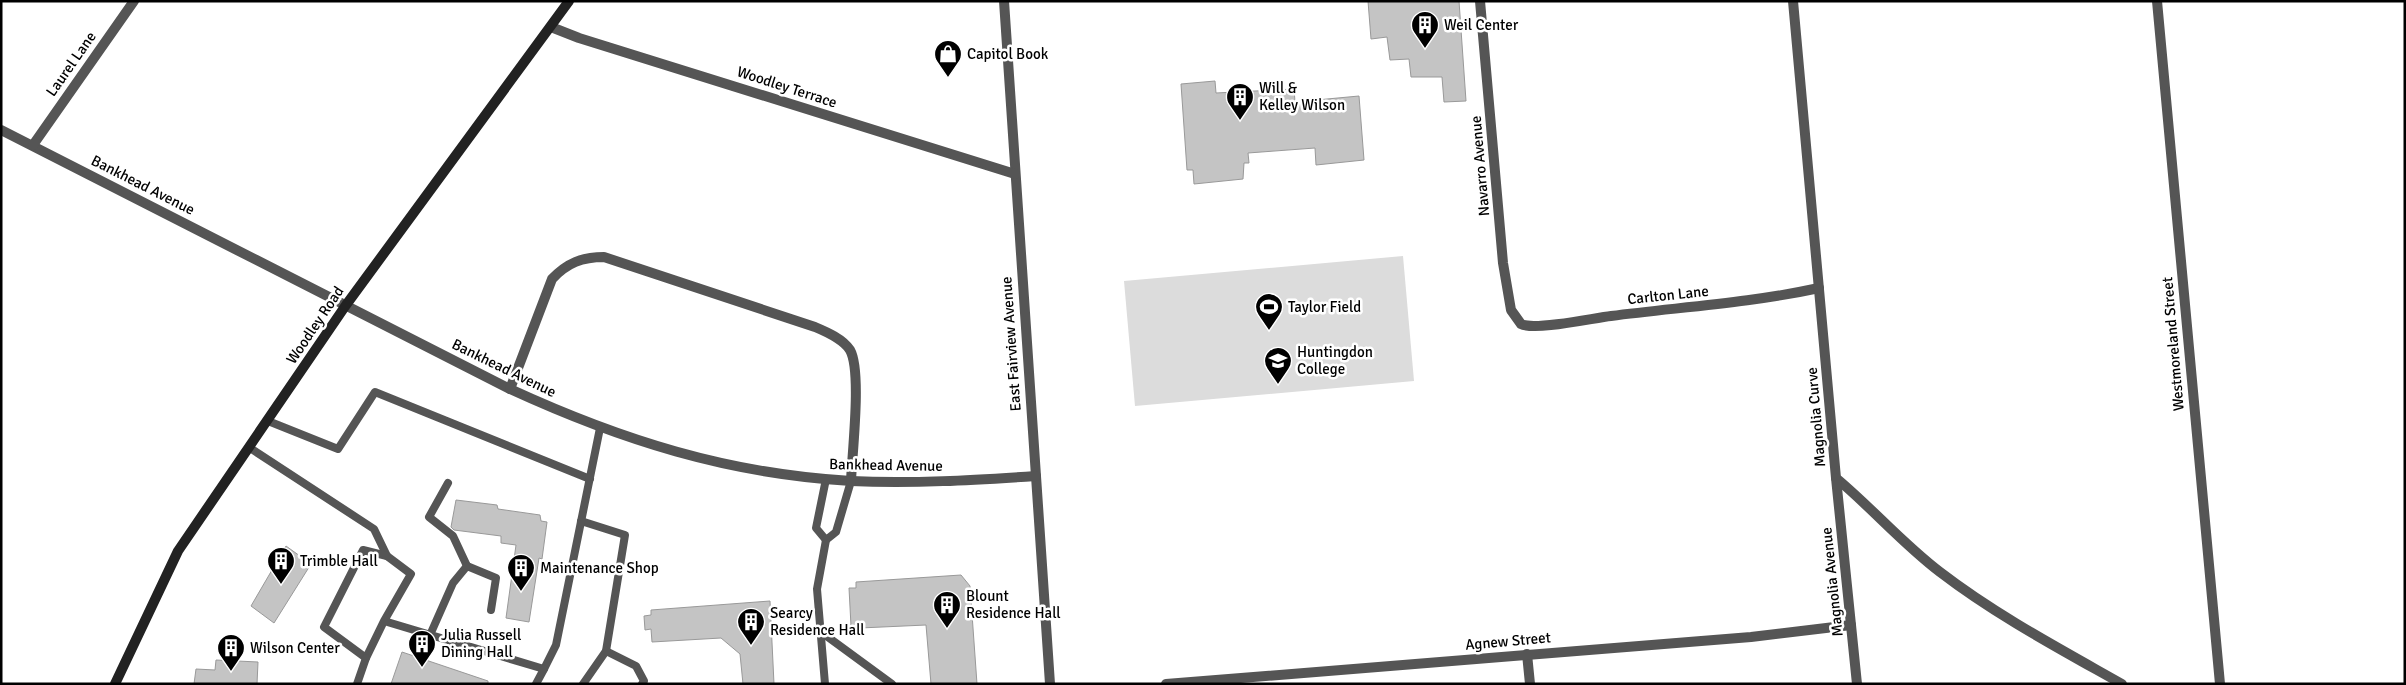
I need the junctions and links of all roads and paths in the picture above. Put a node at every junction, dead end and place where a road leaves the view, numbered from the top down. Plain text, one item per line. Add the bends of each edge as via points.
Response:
1 (134, 1) edge
2 (569, 1) edge
3 (1004, 1) edge
4 (1793, 1) edge
5 (2157, 1) edge
6 (1483, 2) edge
7 (551, 27) junction
8 (1, 130) edge
9 (33, 145) junction
10 (1015, 174) junction
11 (1819, 288) junction
12 (346, 305) junction
13 (1521, 324) joint
14 (510, 389) junction
15 (268, 421) junction
16 (600, 428) junction
17 (250, 448) junction
18 (1036, 476) junction
19 (1836, 478) junction
20 (590, 479) junction
21 (826, 479) junction
22 (851, 481) junction
23 (448, 484) dead end
24 (581, 521) junction
25 (826, 540) junction
26 (386, 556) junction
27 (467, 566) junction
28 (491, 610) dead end
29 (384, 621) junction
30 (1851, 625) junction
31 (821, 632) junction
32 (430, 635) junction
33 (606, 651) junction
34 (1527, 654) junction
35 (366, 658) junction
36 (544, 669) junction
37 (115, 684) edge
38 (357, 684) edge
39 (536, 684) edge
40 (583, 684) edge
41 (642, 684) edge
42 (826, 684) edge
43 (892, 684) edge
44 (1050, 684) edge
45 (1166, 684) edge
46 (1530, 684) edge
47 (1856, 684) edge
48 (2122, 684) edge
49 (2220, 684) edge

1 - 9 street, Laurel Lane
2 - 7 main road, Woodley Road
3 - 10 street, East Fairview Avenue
4 - 11 street, Magnolia Curve
5 - 49 street, Westmoreland Street
6 - 13 street, Navarro Avenue via 1503,263 1512,310
7 - 10 street, Woodley Terrace
7 - 12 main road, Woodley Road
8 - 9 street, Bankhead Avenue
9 - 12 street, Bankhead Avenue
10 - 18 street, East Fairview Avenue
11 - 13 street, Carlton Lane via 1721,305 1534,327
11 - 19 street, Magnolia Curve
12 - 14 street, Bankhead Avenue
12 - 15 main road, Woodley Road
14 - 16 street, Bankhead Avenue
14 - 22 street via 552,279 578,260 604,257 815,326 849,349 856,370
15 - 17 main road, Woodley Road
15 - 20 lane via 338,449 375,392
16 - 20 lane
16 - 21 street, Bankhead Avenue via 714,462
17 - 26 lane via 374,529
17 - 37 main road, Woodley Road via 178,551
18 - 22 street, Bankhead Avenue via 925,482
18 - 44 street, East Fairview Avenue
19 - 30 street, Magnolia Avenue
19 - 48 street, Magnolia Curve via 1866,502 1910,548 1970,594
20 - 24 lane
21 - 22 street, Bankhead Avenue
21 - 25 lane via 816,528
22 - 25 lane via 836,532
23 - 27 lane via 430,517 454,536
24 - 33 lane via 625,535
24 - 36 lane via 556,646
25 - 31 lane via 817,589
26 - 29 lane via 411,574
26 - 35 lane via 363,550 324,626
27 - 28 lane via 496,578
27 - 32 lane via 453,583
29 - 32 lane
29 - 35 lane
30 - 34 street, Agnew Street via 1751,637
30 - 47 street, Magnolia Avenue
31 - 42 lane
31 - 43 lane
32 - 36 lane
33 - 40 lane
33 - 41 lane via 636,666 644,680
34 - 45 street, Agnew Street
34 - 46 street
35 - 38 lane
36 - 39 lane

